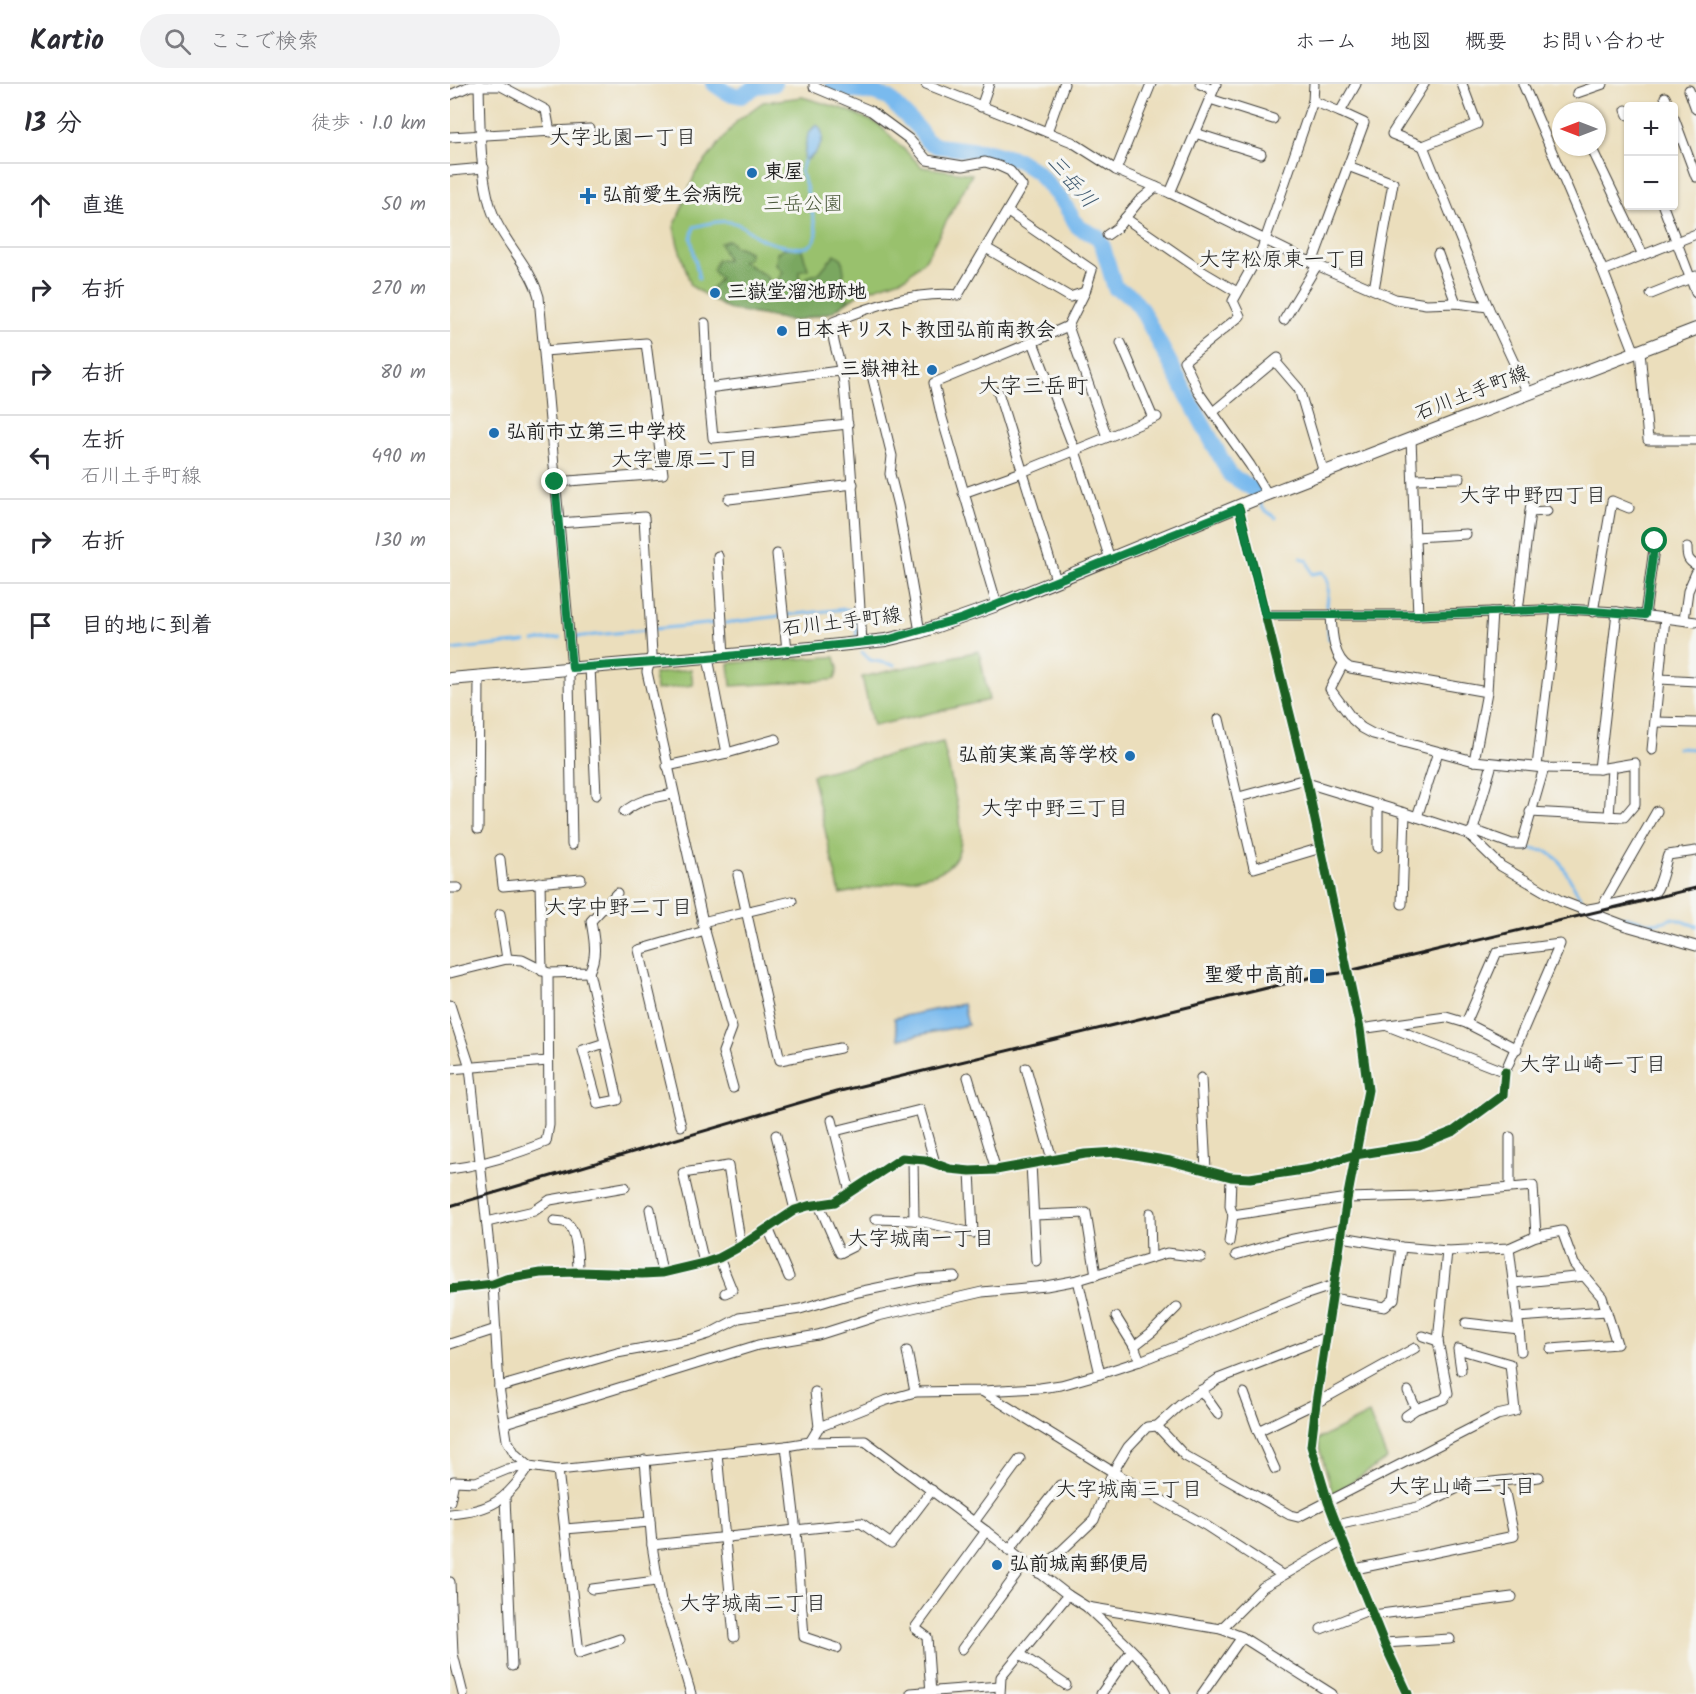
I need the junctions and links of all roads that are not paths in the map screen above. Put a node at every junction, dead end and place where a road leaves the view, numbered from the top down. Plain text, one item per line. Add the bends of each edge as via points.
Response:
1 (814, 84) edge
2 (926, 84) edge
3 (989, 84) edge
4 (1064, 84) edge
5 (1151, 84) edge
6 (1200, 84) edge
7 (1314, 84) edge
8 (1356, 84) edge
9 (1424, 84) edge
10 (1462, 84) edge
11 (1522, 84) edge
12 (1603, 84) edge
13 (479, 85) edge
14 (1213, 91) edge
15 (1577, 93) dead end
16 (1692, 93) edge
17 (450, 95) edge
18 (1665, 97) dead end
19 (1313, 101) junction
20 (1667, 102) edge
21 (981, 106) junction
22 (1696, 109) edge
23 (1340, 112) junction
24 (1273, 119) dead end
25 (590, 129) dead end
26 (1678, 129) edge
27 (550, 132) junction
28 (1047, 132) junction
29 (1195, 133) junction
30 (482, 135) junction
31 (450, 137) edge
32 (1423, 146) junction
33 (1261, 154) dead end
34 (1594, 156) edge
35 (1348, 166) junction
36 (484, 168) junction
37 (1116, 170) junction
38 (450, 171) edge
39 (1696, 177) edge
40 (1156, 187) junction
41 (1170, 193) junction
42 (1664, 210) edge
43 (1008, 212) junction
44 (1125, 218) junction
45 (1696, 234) edge
46 (1107, 235) dead end
47 (1265, 239) junction
48 (1676, 242) junction
49 (986, 248) junction
50 (1438, 254) dead end
51 (1643, 255) junction
52 (1315, 264) junction
53 (1602, 271) junction
54 (1693, 277) edge
55 (1374, 290) junction
56 (1085, 292) junction
57 (1237, 292) junction
58 (1696, 293) edge
59 (1651, 294) dead end
60 (1456, 303) junction
61 (1488, 307) junction
62 (1284, 320) dead end
63 (705, 323) dead end
64 (1068, 326) junction
65 (1696, 329) edge
66 (1033, 342) junction
67 (1121, 343) dead end
68 (544, 351) junction
69 (1637, 352) junction
70 (843, 370) junction
71 (708, 388) junction
72 (998, 392) dead end
73 (1528, 393) junction
74 (1213, 412) junction
75 (848, 424) junction
76 (1107, 437) junction
77 (1412, 439) junction
78 (1696, 440) edge
79 (1075, 451) junction
80 (1022, 472) junction
81 (1324, 473) junction
82 (1460, 478) dead end
83 (1413, 479) junction
84 (555, 482) junction
85 (853, 484) junction
86 (963, 493) junction
87 (1532, 495) dead end
88 (1261, 498) junction
89 (729, 499) dead end
90 (1239, 508) junction
91 (1629, 508) dead end
92 (1530, 512) junction
93 (1547, 512) dead end
94 (558, 523) junction
95 (1466, 534) dead end
96 (1415, 537) junction
97 (1655, 541) dead end
98 (1688, 548) dead end
99 (777, 554) dead end
100 (718, 556) dead end
101 (1110, 559) junction
102 (1696, 565) edge
103 (1696, 573) edge
104 (1056, 580) junction
105 (997, 605) junction
106 (1556, 609) junction
107 (1518, 611) junction
108 (1492, 612) junction
109 (1593, 612) junction
110 (1617, 612) junction
111 (1265, 615) junction
112 (1330, 615) junction
113 (1418, 615) junction
114 (1645, 615) junction
115 (1665, 618) junction
116 (1684, 620) junction
117 (1696, 622) edge
118 (920, 632) junction
119 (862, 643) junction
120 (787, 650) junction
121 (724, 656) junction
122 (708, 658) junction
123 (650, 662) junction
124 (1343, 664) junction
125 (590, 667) junction
126 (572, 668) junction
127 (480, 676) junction
128 (450, 679) edge
129 (1660, 679) junction
130 (1696, 681) edge
131 (1487, 692) junction
132 (1220, 719) dead end
133 (1656, 722) junction
134 (1696, 723) edge
135 (776, 739) dead end
136 (1652, 750) dead end
137 (1438, 752) junction
138 (727, 753) junction
139 (1474, 761) junction
140 (1492, 764) junction
141 (666, 766) junction
142 (1541, 767) junction
143 (1612, 768) junction
144 (1599, 769) junction
145 (1307, 781) junction
146 (674, 794) junction
147 (596, 795) dead end
148 (1239, 796) junction
149 (1378, 804) junction
150 (1657, 811) dead end
151 (624, 812) dead end
152 (1530, 812) junction
153 (1405, 813) junction
154 (1417, 817) junction
155 (1609, 817) junction
156 (478, 830) dead end
157 (1470, 832) junction
158 (572, 845) dead end
159 (1378, 847) dead end
160 (1321, 848) junction
161 (1696, 851) edge
162 (500, 859) dead end
163 (738, 875) dead end
164 (581, 879) dead end
165 (540, 882) junction
166 (617, 893) dead end
167 (792, 901) dead end
168 (1402, 903) dead end
169 (1603, 905) junction
170 (1585, 910) junction
171 (746, 911) junction
172 (500, 914) dead end
173 (703, 927) junction
174 (1696, 946) edge
175 (507, 959) junction
176 (545, 972) junction
177 (589, 972) junction
178 (450, 974) edge
179 (450, 1005) edge
180 (1466, 1023) junction
181 (1385, 1025) junction
182 (1360, 1029) junction
183 (604, 1043) junction
184 (840, 1048) dead end
185 (1517, 1049) junction
186 (548, 1061) junction
187 (470, 1067) junction
188 (1026, 1068) dead end
189 (450, 1069) edge
190 (1505, 1072) junction
191 (968, 1077) dead end
192 (1200, 1078) dead end
193 (733, 1088) dead end
194 (832, 1120) dead end
195 (681, 1126) dead end
196 (835, 1131) junction
197 (776, 1135) dead end
198 (1510, 1137) dead end
199 (1355, 1155) junction
200 (913, 1158) junction
201 (1052, 1159) junction
202 (480, 1163) junction
203 (935, 1163) junction
204 (1031, 1163) junction
205 (450, 1169) edge
206 (996, 1170) junction
207 (1206, 1170) junction
208 (970, 1171) junction
209 (1232, 1178) junction
210 (626, 1187) dead end
211 (1510, 1187) junction
212 (850, 1192) junction
213 (1347, 1198) junction
214 (819, 1205) junction
215 (650, 1209) dead end
216 (795, 1210) junction
217 (1150, 1213) dead end
218 (1034, 1215) junction
219 (1233, 1215) junction
220 (875, 1219) dead end
221 (914, 1220) junction
222 (554, 1221) dead end
223 (487, 1222) junction
224 (768, 1228) junction
225 (1342, 1233) junction
226 (1536, 1236) junction
227 (1229, 1242) dead end
228 (741, 1246) junction
229 (854, 1246) dead end
230 (1401, 1247) junction
231 (1509, 1248) junction
232 (1447, 1251) junction
233 (1236, 1255) dead end
234 (1202, 1257) dead end
235 (719, 1258) junction
236 (1151, 1258) junction
237 (1036, 1261) dead end
238 (704, 1263) junction
239 (578, 1272) junction
240 (662, 1273) junction
241 (1096, 1275) junction
242 (789, 1276) dead end
243 (1585, 1276) junction
244 (955, 1277) dead end
245 (1078, 1280) junction
246 (1514, 1283) junction
247 (493, 1284) junction
248 (1334, 1285) junction
249 (450, 1289) edge
250 (725, 1293) dead end
251 (1332, 1299) junction
252 (1177, 1307) dead end
253 (1607, 1311) junction
254 (1116, 1317) dead end
255 (1517, 1317) junction
256 (1466, 1323) dead end
257 (496, 1329) junction
258 (1519, 1329) junction
259 (1423, 1336) dead end
260 (1326, 1337) junction
261 (1438, 1341) junction
262 (450, 1344) edge
263 (1134, 1346) junction
264 (1415, 1348) dead end
265 (1551, 1349) dead end
266 (907, 1351) dead end
267 (1521, 1351) dead end
268 (1140, 1361) junction
269 (1461, 1370) dead end
270 (1100, 1374) junction
271 (499, 1387) junction
272 (1200, 1390) junction
273 (982, 1391) junction
274 (1408, 1391) dead end
275 (815, 1392) dead end
276 (915, 1392) junction
277 (1244, 1393) dead end
278 (1316, 1403) junction
279 (1416, 1409) junction
280 (1218, 1414) dead end
281 (1406, 1416) dead end
282 (505, 1423) junction
283 (819, 1426) junction
284 (1157, 1426) junction
285 (1258, 1431) junction
286 (810, 1442) junction
287 (786, 1446) junction
288 (717, 1453) junction
289 (1020, 1459) dead end
290 (645, 1460) junction
291 (529, 1466) junction
292 (1275, 1469) dead end
293 (558, 1470) junction
294 (1113, 1472) junction
295 (1539, 1477) dead end
296 (452, 1480) edge
297 (1060, 1485) dead end
298 (932, 1490) junction
299 (1505, 1493) dead end
300 (505, 1497) junction
301 (450, 1501) edge
302 (1328, 1502) junction
303 (450, 1514) edge
304 (650, 1522) junction
305 (974, 1522) junction
306 (1337, 1525) junction
307 (565, 1529) junction
308 (796, 1531) junction
309 (986, 1531) junction
310 (725, 1538) junction
311 (1343, 1541) junction
312 (652, 1545) junction
313 (1009, 1550) junction
314 (1025, 1563) junction
315 (1355, 1569) junction
316 (1038, 1573) junction
317 (1282, 1575) junction
318 (656, 1581) junction
319 (450, 1582) edge
320 (592, 1589) dead end
321 (1068, 1595) junction
322 (1512, 1597) dead end
323 (1087, 1607) junction
324 (1372, 1612) junction
325 (1221, 1629) junction
326 (1321, 1629) dead end
327 (734, 1637) dead end
328 (1242, 1637) junction
329 (1450, 1639) dead end
330 (620, 1640) dead end
331 (1384, 1643) junction
332 (837, 1648) dead end
333 (962, 1649) dead end
334 (1131, 1651) junction
335 (1020, 1654) junction
336 (512, 1666) dead end
337 (453, 1668) edge
338 (1066, 1685) dead end
339 (1406, 1689) edge
340 (1000, 1690) edge
341 (931, 1692) edge
342 (911, 1693) edge
343 (463, 1694) edge
344 (691, 1694) edge
345 (1101, 1694) edge
346 (1166, 1694) edge
347 (1202, 1694) edge
348 (1332, 1694) edge
349 (1397, 1694) edge

1 - 43 street via 871,111 909,139 927,159 963,166 985,162 1010,171 1022,186
2 - 21 street
3 - 21 street
4 - 28 street
5 - 37 street
6 - 14 street
7 - 19 street
8 - 23 street
9 - 32 street via 1392,134
10 - 32 street via 1477,124
11 - 53 street
12 - 15 street
13 - 17 street
13 - 27 street via 501,86 546,110
13 - 30 street
14 - 24 street
14 - 29 street
16 - 22 street
18 - 20 street
19 - 23 street
19 - 47 street
21 - 28 street
23 - 35 street via 1364,123
25 - 27 street
26 - 39 street
27 - 30 street
28 - 37 street via 1072,142
29 - 33 street
29 - 41 street
30 - 31 street
30 - 36 street
32 - 61 street
34 - 51 street
35 - 52 street
35 - 55 street via 1393,183
36 - 38 street
36 - 68 street via 496,221 535,283
37 - 40 street
40 - 41 street
40 - 44 street
41 - 47 street
42 - 48 street
43 - 49 street
43 - 56 street via 1092,270
44 - 46 street
44 - 57 street
45 - 48 street
47 - 52 street
47 - 57 street
48 - 51 street
48 - 54 street
49 - 56 street via 1070,297
49 - 70 street via 958,295 918,295 833,322 831,332
50 - 60 street
51 - 53 street
52 - 55 street
52 - 62 street
53 - 69 street
54 - 58 street
54 - 59 street
55 - 60 street via 1395,299 1426,304
56 - 64 street
57 - 74 street via 1233,301 1240,316 1184,361 1198,393
60 - 61 street
61 - 73 street
63 - 71 street
64 - 66 street
64 - 76 street
65 - 69 main road, 石川土手町線
66 - 79 street
66 - 86 street via 934,383
67 - 76 street via 1155,417
68 - 84 street
68 - 84 street via 646,343 663,474
69 - 73 main road, 石川土手町線
69 - 78 street via 1648,440
70 - 71 street
70 - 75 street
70 - 118 street via 870,368 892,456 890,474
71 - 75 street via 713,438
72 - 80 street
73 - 77 main road, 石川土手町線
74 - 81 street via 1276,360 1299,388
74 - 88 street via 1250,465
75 - 85 street
76 - 79 street
77 - 81 main road, 石川土手町線
77 - 83 street
79 - 80 street
79 - 101 street
80 - 86 street
80 - 104 street
81 - 88 main road, 石川土手町線
82 - 83 street
83 - 96 street
84 - 94 street
85 - 89 street
85 - 119 street
86 - 105 street
87 - 92 street
88 - 90 main road, 石川土手町線
90 - 101 main road, 石川土手町線
90 - 111 street
91 - 109 street via 1612,501
92 - 93 street
92 - 107 street
94 - 123 street via 644,517
94 - 126 street
95 - 96 street
96 - 113 street
97 - 114 street
98 - 102 street via 1688,557
99 - 120 street
100 - 121 street
101 - 104 main road, 石川土手町線
103 - 116 street via 1688,591
104 - 105 main road, 石川土手町線
105 - 118 main road, 石川土手町線
106 - 107 street
106 - 109 street
106 - 142 street
107 - 108 street
108 - 113 street
108 - 131 street
109 - 110 street
110 - 114 street
110 - 144 street
111 - 112 street
111 - 145 street
112 - 113 street
112 - 124 street via 1333,641
114 - 115 street
115 - 116 street
115 - 129 street
116 - 117 street
118 - 119 main road, 石川土手町線
119 - 120 main road, 石川土手町線
120 - 121 main road, 石川土手町線
121 - 122 main road, 石川土手町線
122 - 123 main road, 石川土手町線
122 - 138 street
123 - 125 main road, 石川土手町線
123 - 141 street via 647,672
124 - 131 street
124 - 137 street via 1330,688 1362,728
125 - 126 main road, 石川土手町線
125 - 147 street
126 - 127 main road, 石川土手町線
126 - 158 street
127 - 128 main road, 石川土手町線
127 - 156 street
129 - 130 street
129 - 133 street
131 - 139 street
132 - 148 street
133 - 134 street
133 - 136 street
135 - 138 street
137 - 139 street
137 - 154 street
138 - 141 street
139 - 140 street
140 - 142 street
140 - 157 street
141 - 146 street
142 - 144 street
142 - 152 street
143 - 144 street
143 - 155 street
143 - 155 street via 1635,763 1635,804 1624,817
145 - 148 street
145 - 149 street
145 - 160 street
146 - 151 street via 635,803
146 - 173 street
148 - 160 street via 1254,868
149 - 153 street
149 - 159 street
150 - 169 street
152 - 155 street
152 - 157 street via 1522,844
153 - 154 street
153 - 168 street
154 - 157 street
157 - 170 street via 1501,866 1561,901
160 - 182 street
161 - 169 street via 1668,855 1656,892 1649,897
162 - 165 street via 503,886
163 - 171 street
164 - 165 street
165 - 176 street
166 - 177 street via 591,921 595,950
167 - 171 street
169 - 170 street
170 - 174 street
171 - 173 street
171 - 184 street via 780,1060
172 - 175 street
173 - 193 street via 732,1028 723,1052
173 - 195 street via 639,950
175 - 176 street via 522,960
175 - 178 street
176 - 177 street
176 - 186 street
177 - 183 street
179 - 187 street
180 - 181 street via 1446,1017
180 - 185 street
180 - 185 street via 1497,952 1560,944
181 - 182 street
181 - 190 street
182 - 199 street via 1368,1090
183 - 183 street via 618,1100 598,1104 583,1050
185 - 190 street
186 - 187 street
186 - 202 street via 546,1142
187 - 189 street
187 - 202 street
188 - 201 street
190 - 199 street via 1503,1095 1455,1131 1419,1145
191 - 206 street
192 - 207 street
194 - 196 street
196 - 203 street via 920,1110
196 - 212 street
197 - 216 street
198 - 211 street
199 - 209 street via 1310,1169
199 - 213 street
200 - 203 street
200 - 212 street via 888,1165
200 - 221 street
201 - 204 street
201 - 207 street via 1117,1152
202 - 205 street
202 - 223 street
203 - 208 street
204 - 206 street
204 - 218 street
206 - 208 street
207 - 209 street
208 - 221 street via 973,1233
209 - 219 street
210 - 223 street via 550,1200 534,1211
211 - 213 street
211 - 226 street via 1533,1186
212 - 214 street via 835,1202
213 - 219 street
213 - 225 street
214 - 216 street
214 - 229 street via 840,1253
215 - 240 street
216 - 224 street
217 - 236 street
218 - 237 street
218 - 241 street via 1086,1213
219 - 227 street
220 - 221 street
222 - 239 street via 566,1222 570,1227
223 - 247 street
224 - 228 street
224 - 242 street
225 - 230 street
225 - 233 street via 1284,1240
225 - 248 street
226 - 231 street
226 - 243 street via 1562,1231 1574,1264
228 - 235 street
228 - 238 street via 729,1166 683,1173
230 - 232 street
230 - 251 street via 1394,1299 1385,1307
231 - 232 street
231 - 246 street
232 - 261 street
234 - 236 street via 1167,1253
235 - 238 street
235 - 250 street via 732,1290
236 - 241 street
238 - 240 street
239 - 240 street
239 - 247 street via 540,1273
241 - 245 street
243 - 246 street
243 - 253 street via 1602,1297
244 - 271 street via 921,1279 800,1309 739,1318 693,1339 617,1353
245 - 270 street
245 - 282 street via 982,1292 878,1316 818,1335 758,1345
246 - 255 street
247 - 249 street
247 - 257 street
248 - 251 street
248 - 268 street
251 - 260 street
252 - 263 street
253 - 255 street
253 - 265 street via 1617,1344
254 - 263 street
255 - 258 street
256 - 258 street
257 - 262 street
257 - 271 street
258 - 267 street
259 - 261 street
260 - 272 street
260 - 278 street
261 - 279 street via 1448,1393 1444,1399
263 - 268 street
264 - 278 street
266 - 276 street
268 - 270 street
269 - 302 street via 1458,1349 1510,1364 1515,1411 1497,1415
270 - 273 street via 1061,1385
271 - 282 street
272 - 280 street
272 - 284 street
273 - 276 street
273 - 294 street
274 - 279 street
275 - 283 street
276 - 283 street
277 - 285 street
278 - 285 street
278 - 302 street via 1311,1446
279 - 281 street
282 - 291 street via 507,1440
283 - 286 street
284 - 294 street via 1147,1427 1128,1447
284 - 302 street via 1185,1456 1290,1515 1298,1517
285 - 292 street
286 - 287 street
286 - 298 street via 865,1441
287 - 288 street
287 - 308 street
288 - 290 street
288 - 310 street
289 - 305 street
290 - 293 street
290 - 304 street
291 - 293 street
291 - 296 street via 476,1482
291 - 300 street
293 - 307 street
294 - 316 street via 1094,1520
294 - 317 street
295 - 306 street via 1464,1485 1418,1507
296 - 301 street
297 - 313 street
298 - 305 street
298 - 308 street via 891,1544 861,1523
299 - 315 street via 1514,1536
300 - 303 street via 473,1512
300 - 336 street
302 - 306 street
304 - 307 street
304 - 312 street
305 - 309 street
306 - 311 street
307 - 330 street via 579,1653
308 - 310 street
308 - 332 street via 804,1637
309 - 313 street
309 - 341 street via 915,1628 927,1637
310 - 312 street
310 - 327 street
311 - 315 street
311 - 317 street
312 - 318 street
313 - 314 street
314 - 316 street
314 - 333 street
315 - 324 street
316 - 321 street
317 - 325 street via 1263,1587
318 - 320 street
318 - 344 street
319 - 337 street
321 - 323 street
321 - 335 street
322 - 324 street
323 - 325 street
323 - 334 street
324 - 326 street
324 - 331 street
325 - 328 street
328 - 347 street
328 - 348 street
329 - 331 street
331 - 339 street
334 - 345 street
334 - 346 street via 1161,1683
335 - 338 street
335 - 340 street via 1001,1677
337 - 343 street
339 - 349 street
340 - 341 street
341 - 342 street

